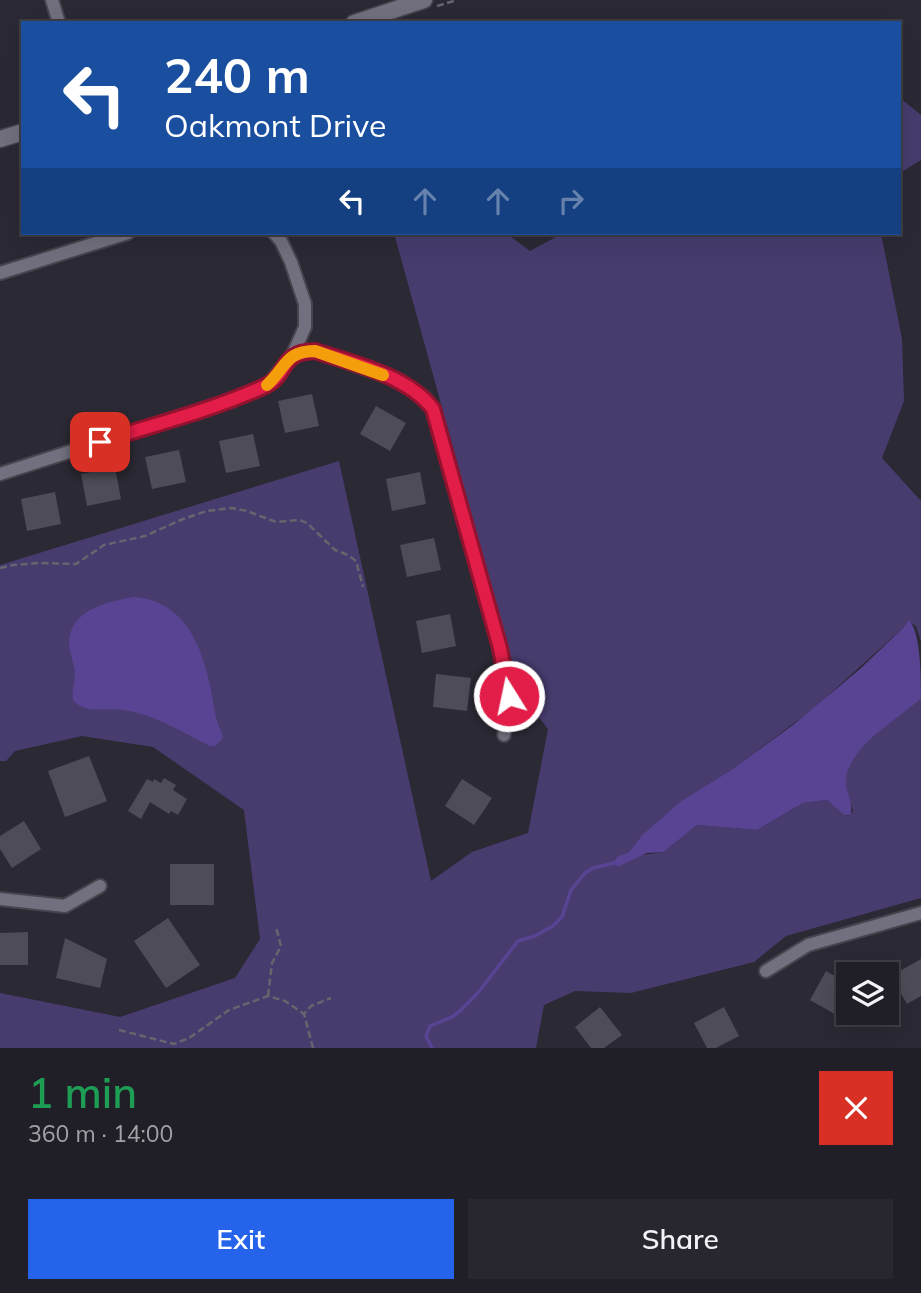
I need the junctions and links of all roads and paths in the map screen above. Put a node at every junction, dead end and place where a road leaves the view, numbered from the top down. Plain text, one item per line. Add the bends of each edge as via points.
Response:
1 (52, 0) edge
2 (424, 0) edge
3 (57, 21) edge
4 (360, 21) edge
5 (21, 133) edge
6 (0, 139) edge
7 (122, 235) edge
8 (276, 235) edge
9 (0, 273) edge
10 (293, 354) junction
11 (0, 474) edge
12 (0, 568) edge
13 (363, 587) dead end
14 (503, 736) dead end
15 (100, 886) dead end
16 (0, 899) edge
17 (921, 914) edge
18 (276, 927) dead end
19 (766, 971) dead end
20 (268, 996) junction
21 (331, 998) dead end
22 (304, 1014) junction
23 (119, 1030) dead end
24 (313, 1048) edge

1 - 3 street
2 - 4 street
5 - 6 street
7 - 9 street
8 - 10 street via 291,262 304,304 305,327
10 - 11 street via 269,384 237,398
10 - 14 street via 315,351 401,381 433,409 510,692
12 - 13 path via 76,564 104,545 145,536 200,513 232,508 276,522 307,523 335,550 356,561
15 - 16 street via 65,906
17 - 19 street via 808,945
18 - 20 path via 281,946 272,963
20 - 22 path
20 - 23 path via 229,1010 174,1044
21 - 22 path
22 - 24 path

